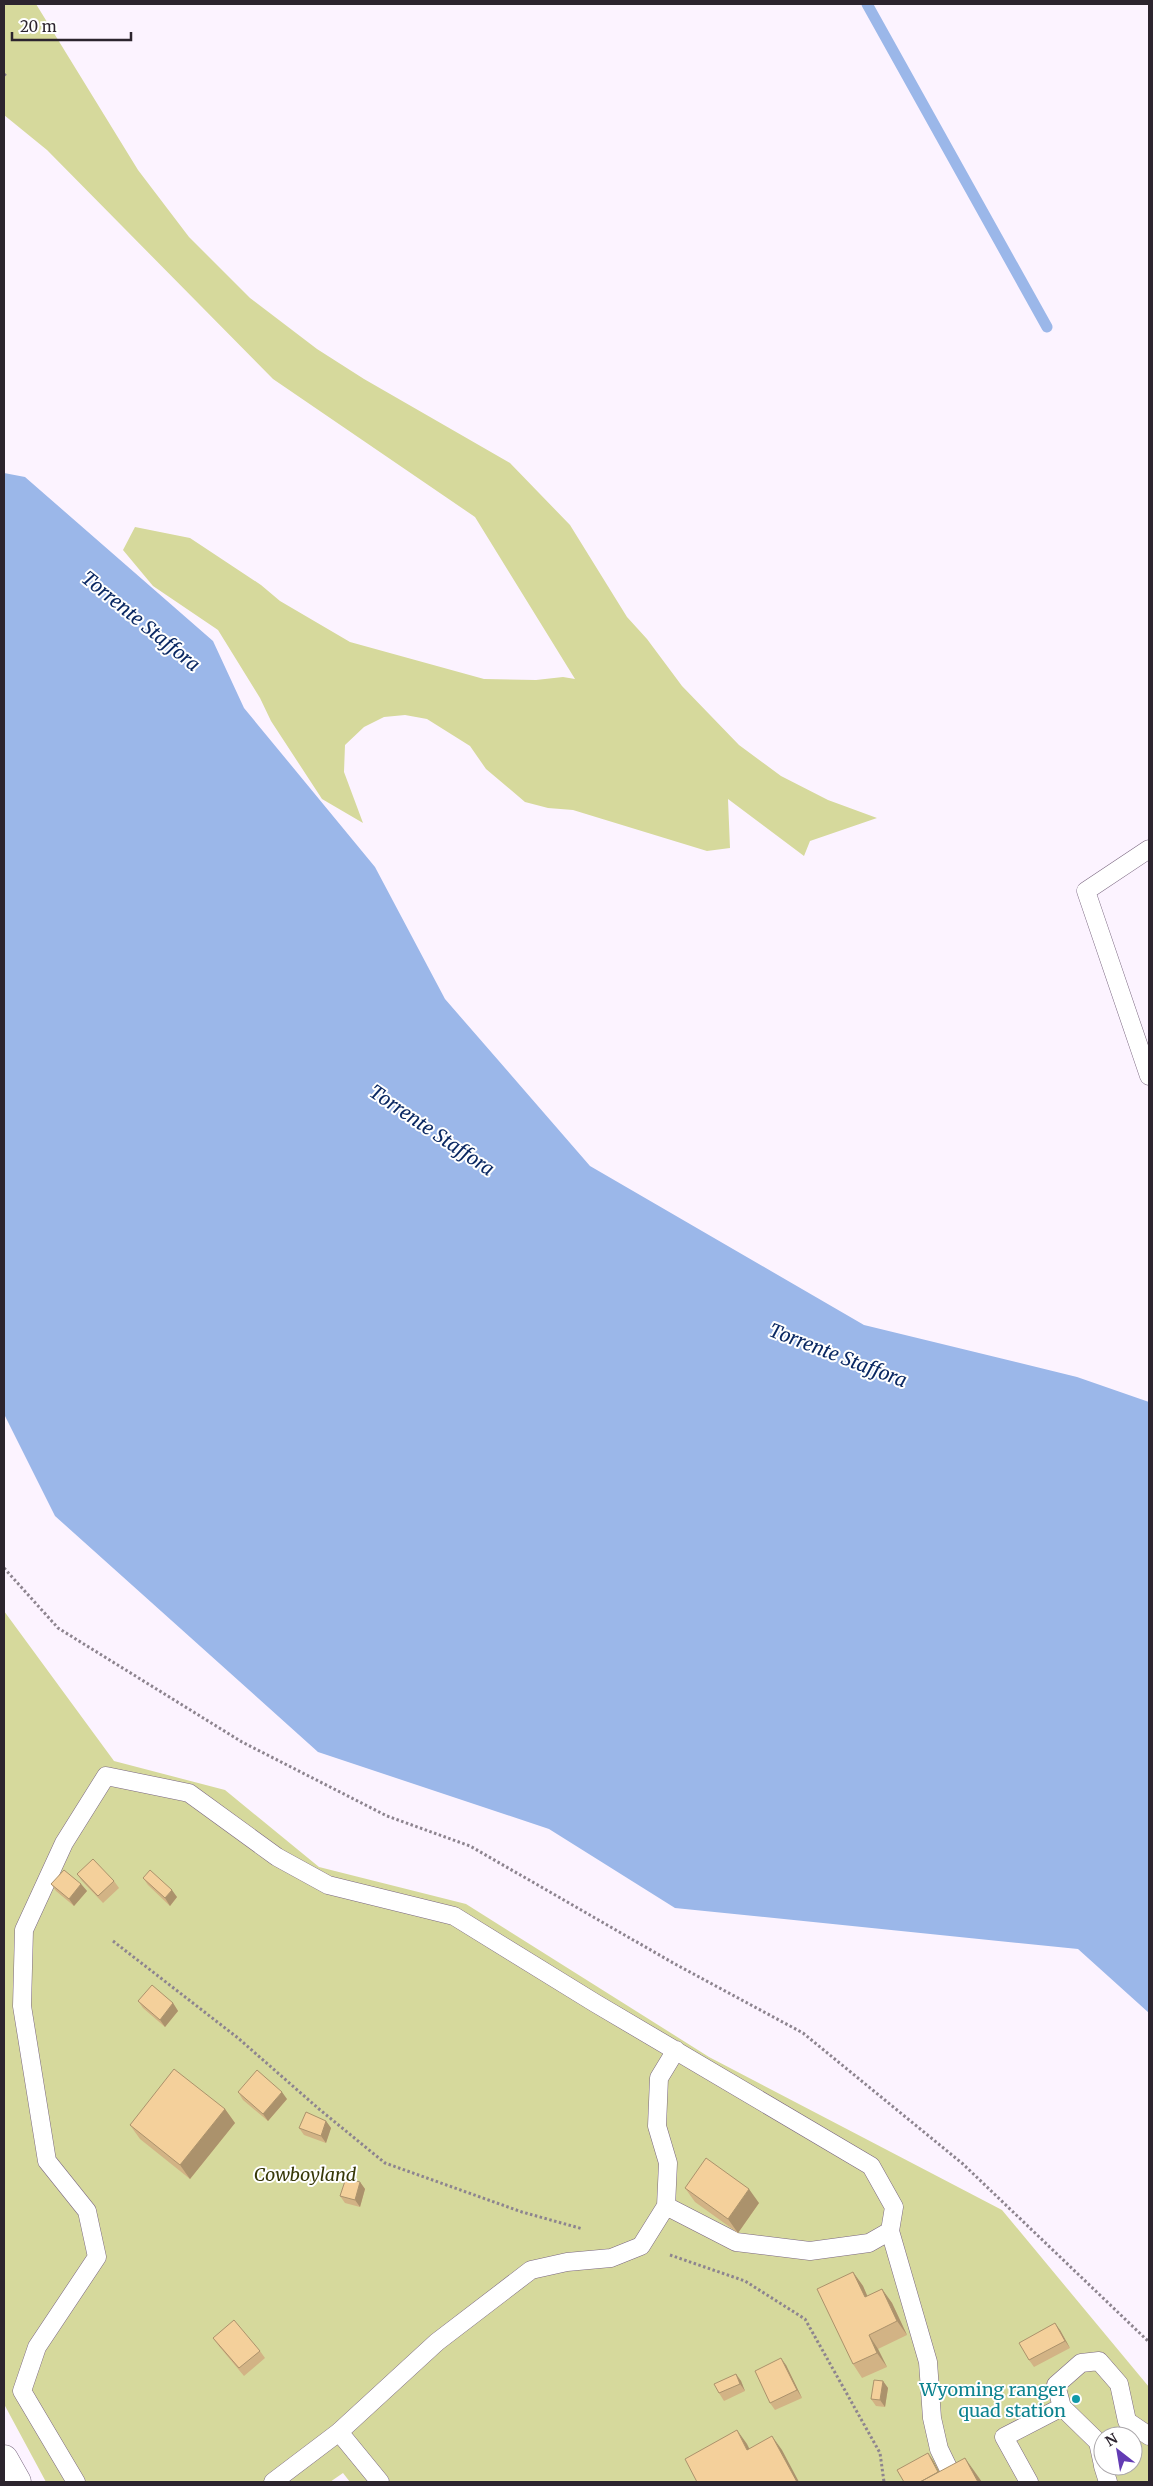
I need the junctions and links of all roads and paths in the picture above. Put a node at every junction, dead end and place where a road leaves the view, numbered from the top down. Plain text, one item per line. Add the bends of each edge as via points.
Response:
1 (1149, 849) edge
2 (1149, 1076) edge
3 (4, 1568) edge
4 (113, 1941) dead end
5 (676, 2050) junction
6 (666, 2206) junction
7 (586, 2230) dead end
8 (890, 2231) junction
9 (641, 2246) junction
10 (1149, 2342) edge
11 (1062, 2407) junction
12 (339, 2432) junction
13 (1149, 2436) edge
14 (1093, 2437) edge
15 (4, 2459) edge
16 (17, 2482) edge
17 (76, 2482) edge
18 (272, 2482) edge
19 (380, 2482) edge
20 (884, 2482) edge
21 (955, 2482) edge
22 (1029, 2482) edge

1 - 2 lane via 1086,891
3 - 10 path via 58,1628 242,1742 387,1816 470,1846 803,2034 963,2164
4 - 7 path via 238,2038 385,2163 522,2212
5 - 6 lane via 659,2078 657,2126 668,2163
5 - 8 lane via 871,2166 894,2207
5 - 17 lane via 454,1916 328,1885 277,1857 189,1793 106,1776 64,1842 24,1930 22,2006 47,2161 87,2211 98,2257 37,2347 22,2391
6 - 8 lane via 736,2242 810,2251 869,2243
6 - 9 lane
8 - 21 lane via 928,2362 932,2418 939,2449
9 - 12 lane via 611,2258 531,2270 437,2342
9 - 20 path via 744,2281 805,2319 880,2453
11 - 13 lane via 1056,2385 1081,2363 1099,2361 1119,2384 1127,2421
11 - 14 lane
11 - 22 lane via 1004,2437
12 - 18 lane
12 - 19 lane
15 - 16 street

